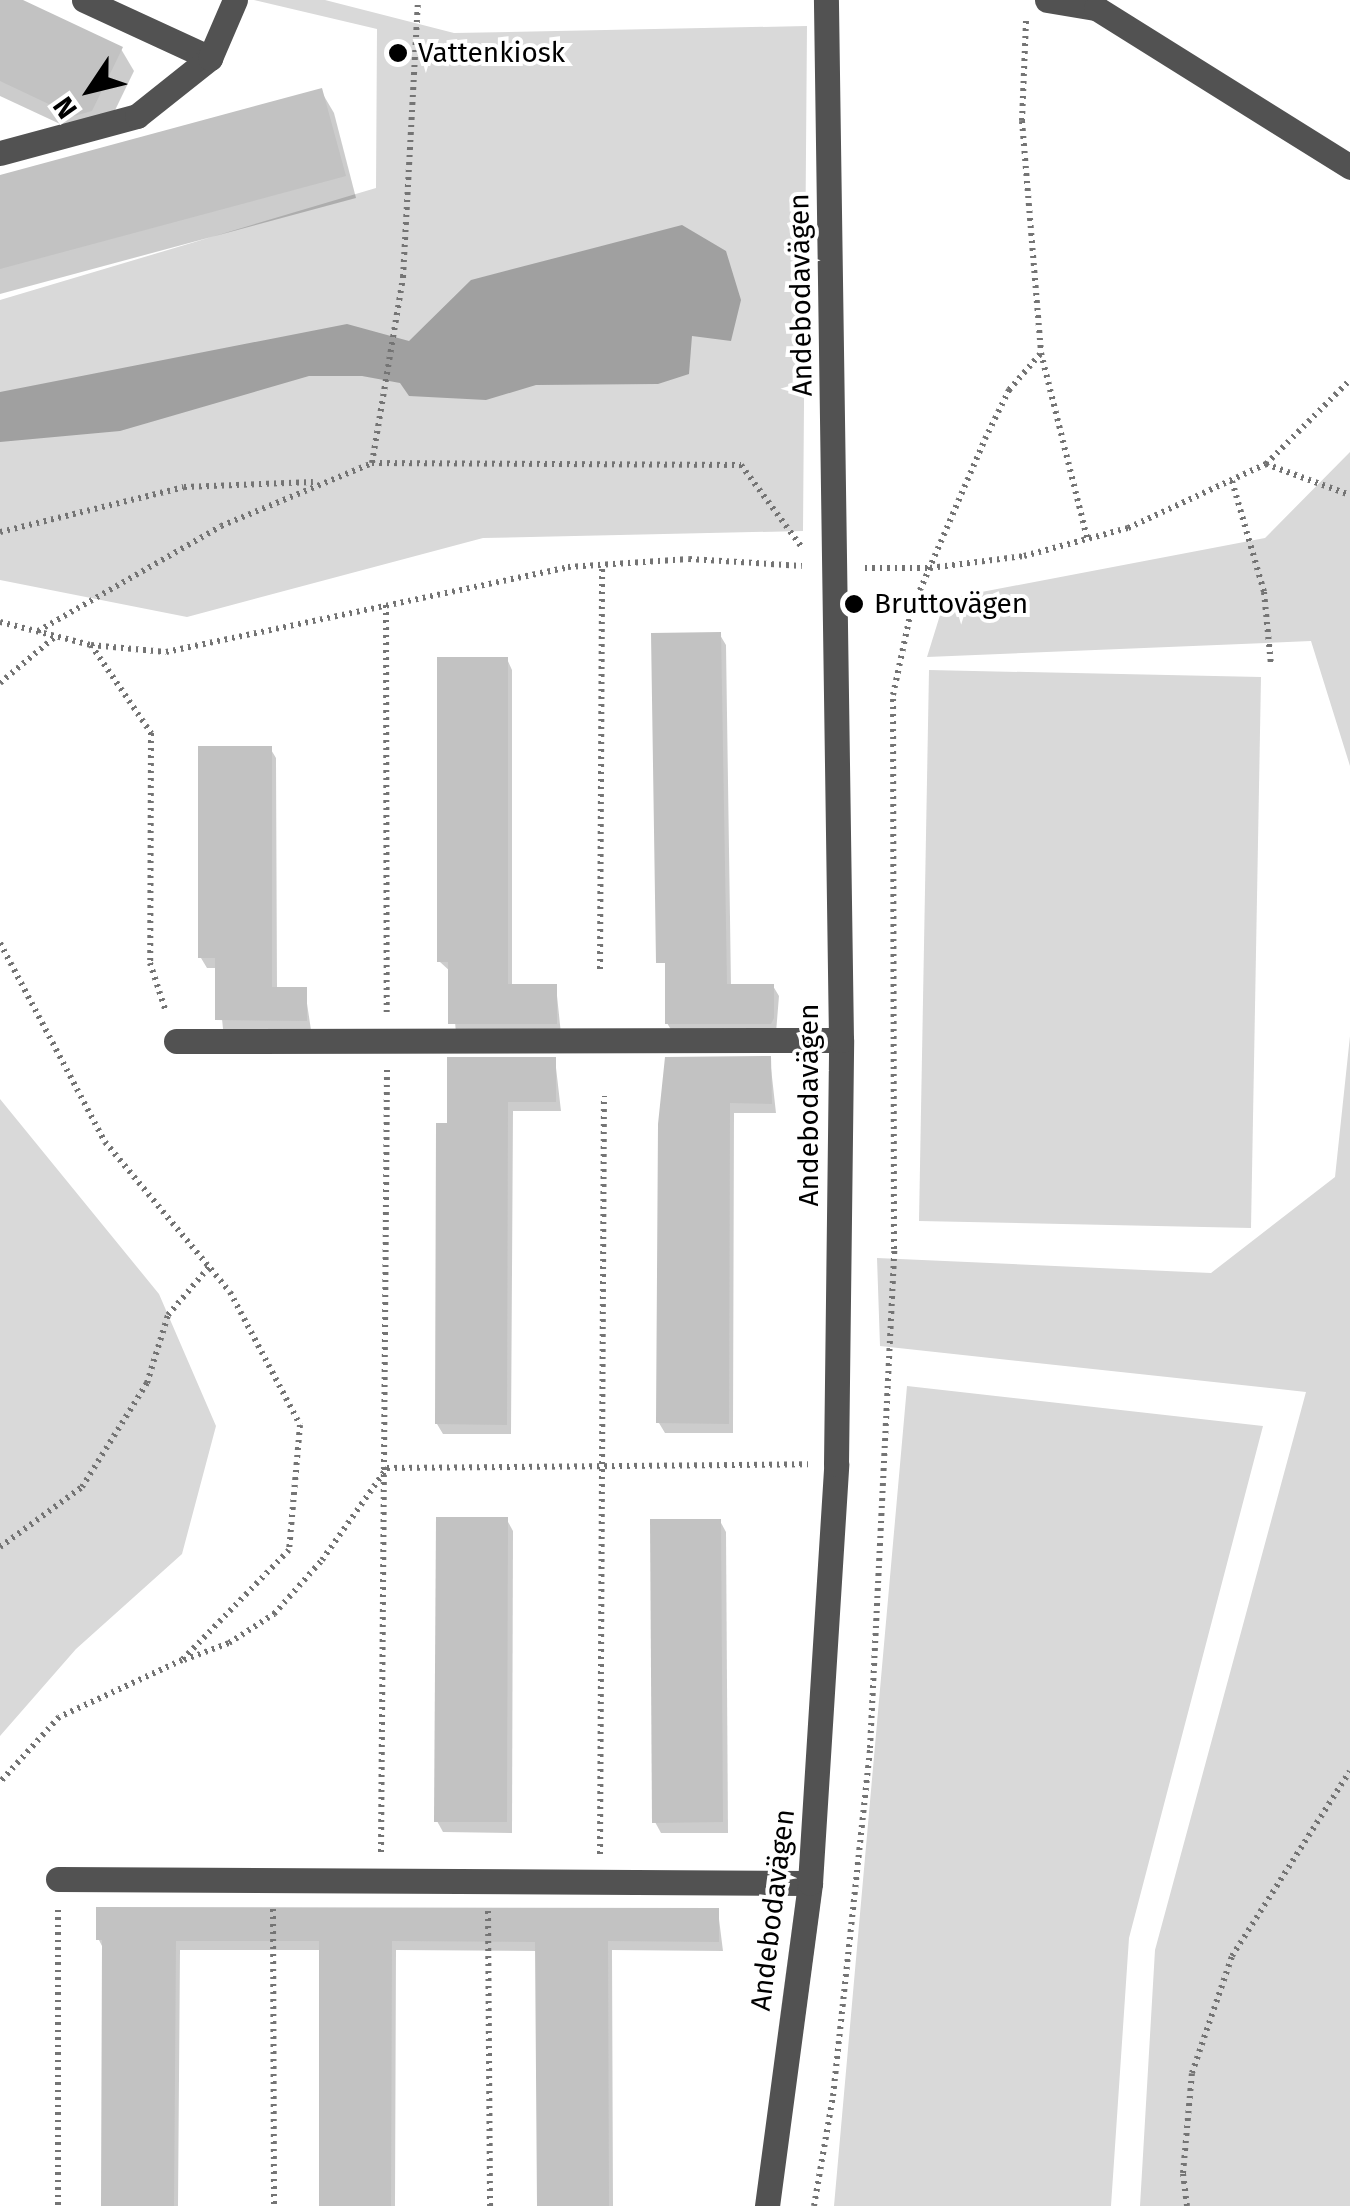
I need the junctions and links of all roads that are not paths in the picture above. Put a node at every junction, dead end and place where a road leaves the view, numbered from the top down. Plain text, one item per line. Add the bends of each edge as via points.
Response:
1 (84, 0) edge
2 (235, 0) edge
3 (826, 0) edge
4 (1097, 4) edge
5 (1037, 8) edge
6 (210, 58) junction
7 (0, 153) edge
8 (1350, 167) edge
9 (840, 1040) junction
10 (176, 1041) road end
11 (58, 1879) road end
12 (810, 1883) junction
13 (766, 2206) edge

1 - 6 street
2 - 6 street
3 - 9 street, Andebodavägen via 824,567
4 - 5 street
4 - 8 street
6 - 7 street via 137,116
9 - 10 street
9 - 12 street, Andebodavägen via 836,1464
11 - 12 street
12 - 13 street, Andebodavägen

